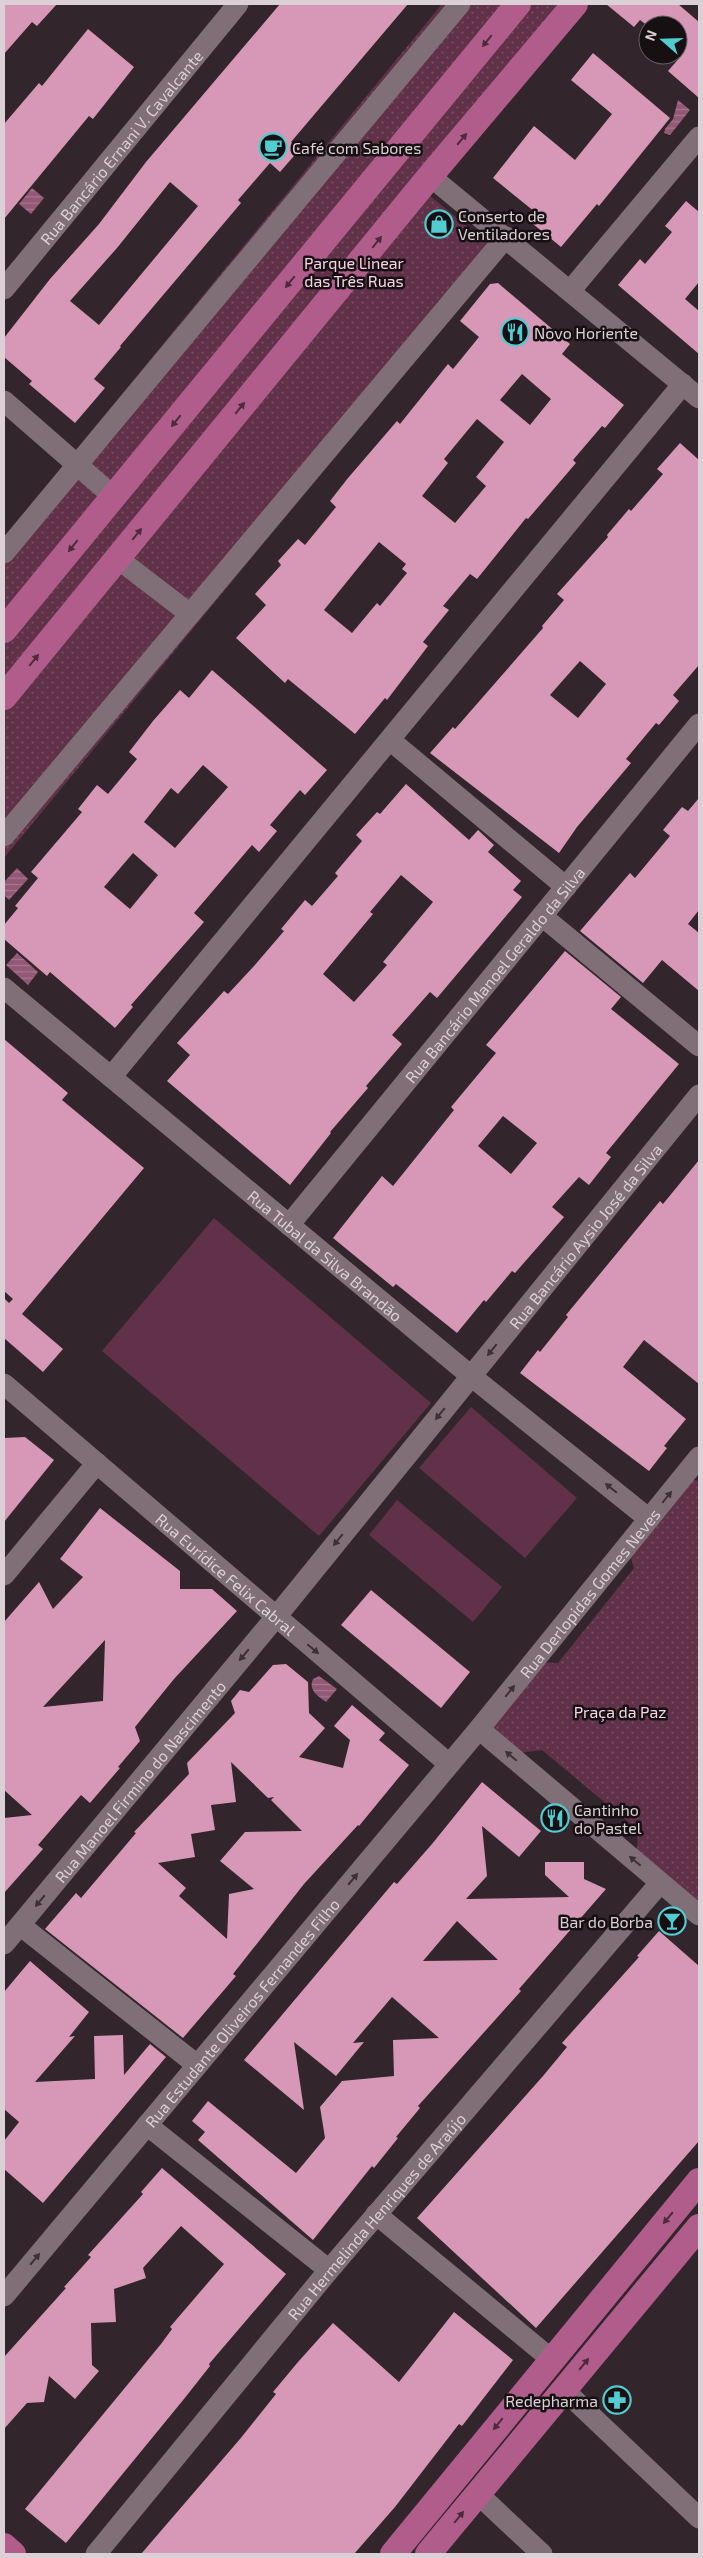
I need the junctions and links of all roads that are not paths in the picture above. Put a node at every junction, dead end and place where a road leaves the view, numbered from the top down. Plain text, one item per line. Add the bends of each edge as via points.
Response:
1 (238, 4) edge
2 (460, 4) edge
3 (518, 4) edge
4 (575, 4) edge
5 (699, 137) edge
6 (398, 149) junction
7 (430, 176) junction
8 (506, 237) junction
9 (4, 289) edge
10 (570, 291) junction
11 (683, 384) junction
12 (699, 398) edge
13 (4, 401) edge
14 (78, 464) junction
15 (114, 497) junction
16 (4, 553) edge
17 (117, 558) junction
18 (190, 614) junction
19 (4, 630) edge
20 (4, 698) edge
21 (699, 724) edge
22 (390, 740) junction
23 (4, 836) edge
24 (566, 887) junction
25 (542, 916) junction
26 (4, 988) edge
27 (699, 1046) edge
28 (111, 1077) junction
29 (699, 1094) edge
30 (289, 1225) junction
31 (471, 1376) junction
32 (4, 1384) edge
33 (699, 1457) edge
34 (97, 1462) junction
35 (649, 1519) junction
36 (4, 1575) edge
37 (276, 1617) junction
38 (479, 1729) junction
39 (450, 1764) junction
40 (660, 1883) junction
41 (699, 1915) edge
42 (20, 1925) junction
43 (4, 1944) edge
44 (197, 2065) junction
45 (147, 2125) junction
46 (699, 2180) edge
47 (376, 2214) junction
48 (699, 2227) edge
49 (329, 2270) junction
50 (4, 2296) edge
51 (551, 2359) junction
52 (563, 2389) junction
53 (478, 2494) junction
54 (699, 2518) edge
55 (4, 2547) edge
56 (13, 2554) edge
57 (96, 2554) edge
58 (393, 2554) edge
59 (428, 2554) edge
60 (542, 2554) edge

1 - 9 street, Rua Bancário Ernani V. Cavalcante
2 - 14 street
3 -> 6 main road
7 -> 4 main road
5 - 10 street
6 - 7 main road
6 -> 15 main road
7 - 8 street
17 -> 7 main road
8 - 10 street
8 - 18 street
10 - 11 street
11 - 12 street
11 - 22 street
13 - 14 street
14 - 15 street
14 - 16 street
15 -> 19 main road
17 - 18 street
20 -> 17 main road
18 - 23 street
21 - 24 street, Rua Bancário Manoel Geraldo da Silva
22 - 24 street
22 - 28 street
24 - 25 street, Rua Bancário Manoel Geraldo da Silva
25 - 27 street
25 - 30 street, Rua Bancário Manoel Geraldo da Silva
26 - 28 street, Rua Tubal da Silva Brandão
28 - 30 street, Rua Tubal da Silva Brandão
29 -> 31 street, Rua Bancário Aysio José da Silva
30 - 31 street, Rua Tubal da Silva Brandão
35 -> 31 street, Rua Tubal da Silva Brandão
31 -> 37 street, Rua Bancário Aysio José da Silva
32 - 34 street, Rua Eurídice Felix Cabral
35 -> 33 street, Rua Derlopidas Gomes Neves
34 - 36 street
34 - 37 street, Rua Eurídice Felix Cabral
38 -> 35 street, Rua Derlopidas Gomes Neves
37 -> 39 street, Rua Eurídice Felix Cabral
37 -> 42 street, Rua Manoel Firmino do Nascimento
38 - 39 street, Rua Estudante Oliveiros Fernandes Filho
40 -> 38 street
44 -> 39 street, Rua Estudante Oliveiros Fernandes Filho
40 - 41 street
40 - 47 street, Rua Hermelinda Henriques de Araújo
42 - 43 street, Rua Manoel Firmino do Nascimento
42 - 44 street
44 - 45 street, Rua Estudante Oliveiros Fernandes Filho
45 - 49 street
50 -> 45 street, Rua Estudante Oliveiros Fernandes Filho
46 -> 51 main road
47 - 49 street, Rua Hermelinda Henriques de Araújo
47 - 51 street
52 -> 48 main road
49 - 57 street, Rua Hermelinda Henriques de Araújo
51 -> 58 main road
52 - 53 main road
52 - 54 street
59 -> 53 main road
53 - 60 street
55 - 56 main road

